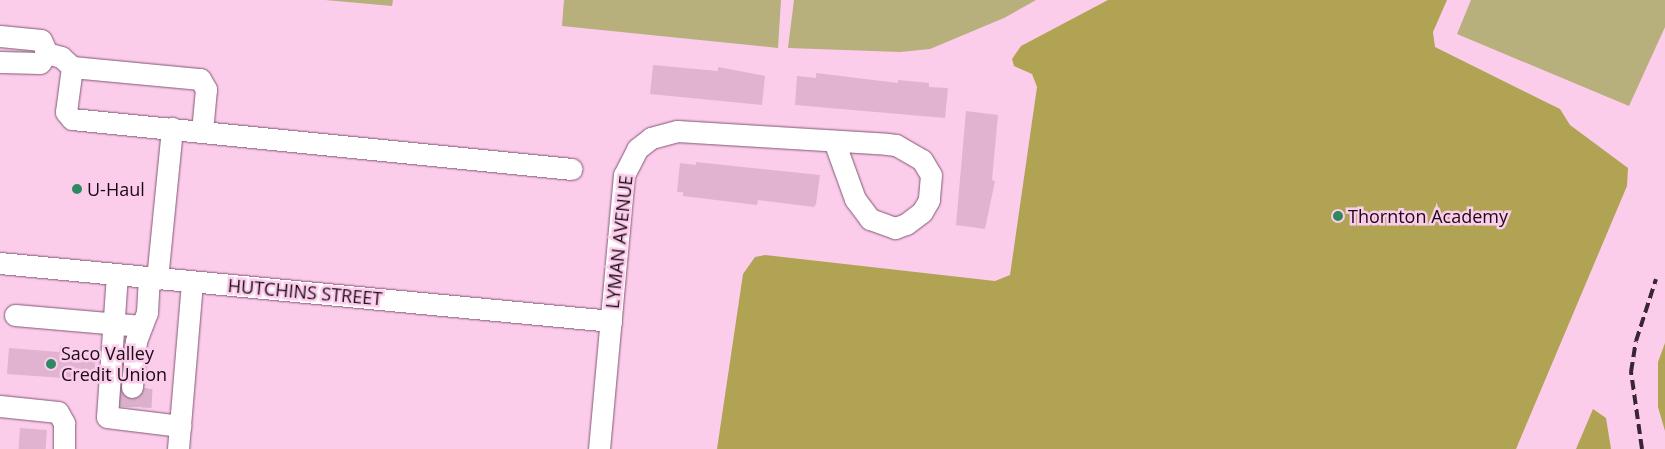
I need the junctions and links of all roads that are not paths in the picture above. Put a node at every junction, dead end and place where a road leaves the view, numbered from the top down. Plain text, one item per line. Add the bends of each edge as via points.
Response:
1 (0, 36) edge
2 (48, 53) junction
3 (0, 62) edge
4 (72, 67) junction
5 (172, 128) junction
6 (202, 131) junction
7 (834, 141) junction
8 (572, 169) dead end
9 (0, 262) edge
10 (117, 274) junction
11 (153, 278) junction
12 (192, 282) junction
13 (15, 315) dead end
14 (611, 320) junction
15 (114, 324) junction
16 (139, 334) junction
17 (131, 405) junction
18 (0, 406) edge
19 (180, 426) junction
20 (64, 449) edge
21 (178, 449) edge
22 (599, 449) edge

1 - 2 street via 41,40
2 - 3 street via 40,63
2 - 4 street via 61,57
4 - 5 street via 68,116
4 - 6 street via 200,79 206,89
5 - 6 street
5 - 11 street
6 - 8 street
7 - 7 street, LYMAN AVENUE via 855,199 870,219 895,228 922,212 929,200 931,175 915,154 887,144
7 - 14 street, LYMAN AVENUE via 677,131 659,134 643,143 631,157 624,175
9 - 10 street, HUTCHINS STREET
10 - 11 street, HUTCHINS STREET
10 - 15 street
11 - 12 street, HUTCHINS STREET
11 - 16 street via 147,313
12 - 14 street, HUTCHINS STREET
12 - 19 street
13 - 15 street
14 - 22 street, LYMAN AVENUE
15 - 16 street
15 - 17 street via 106,414 109,419
16 - 17 street via 126,354
17 - 19 street
18 - 20 street via 58,412 64,423
19 - 21 street

